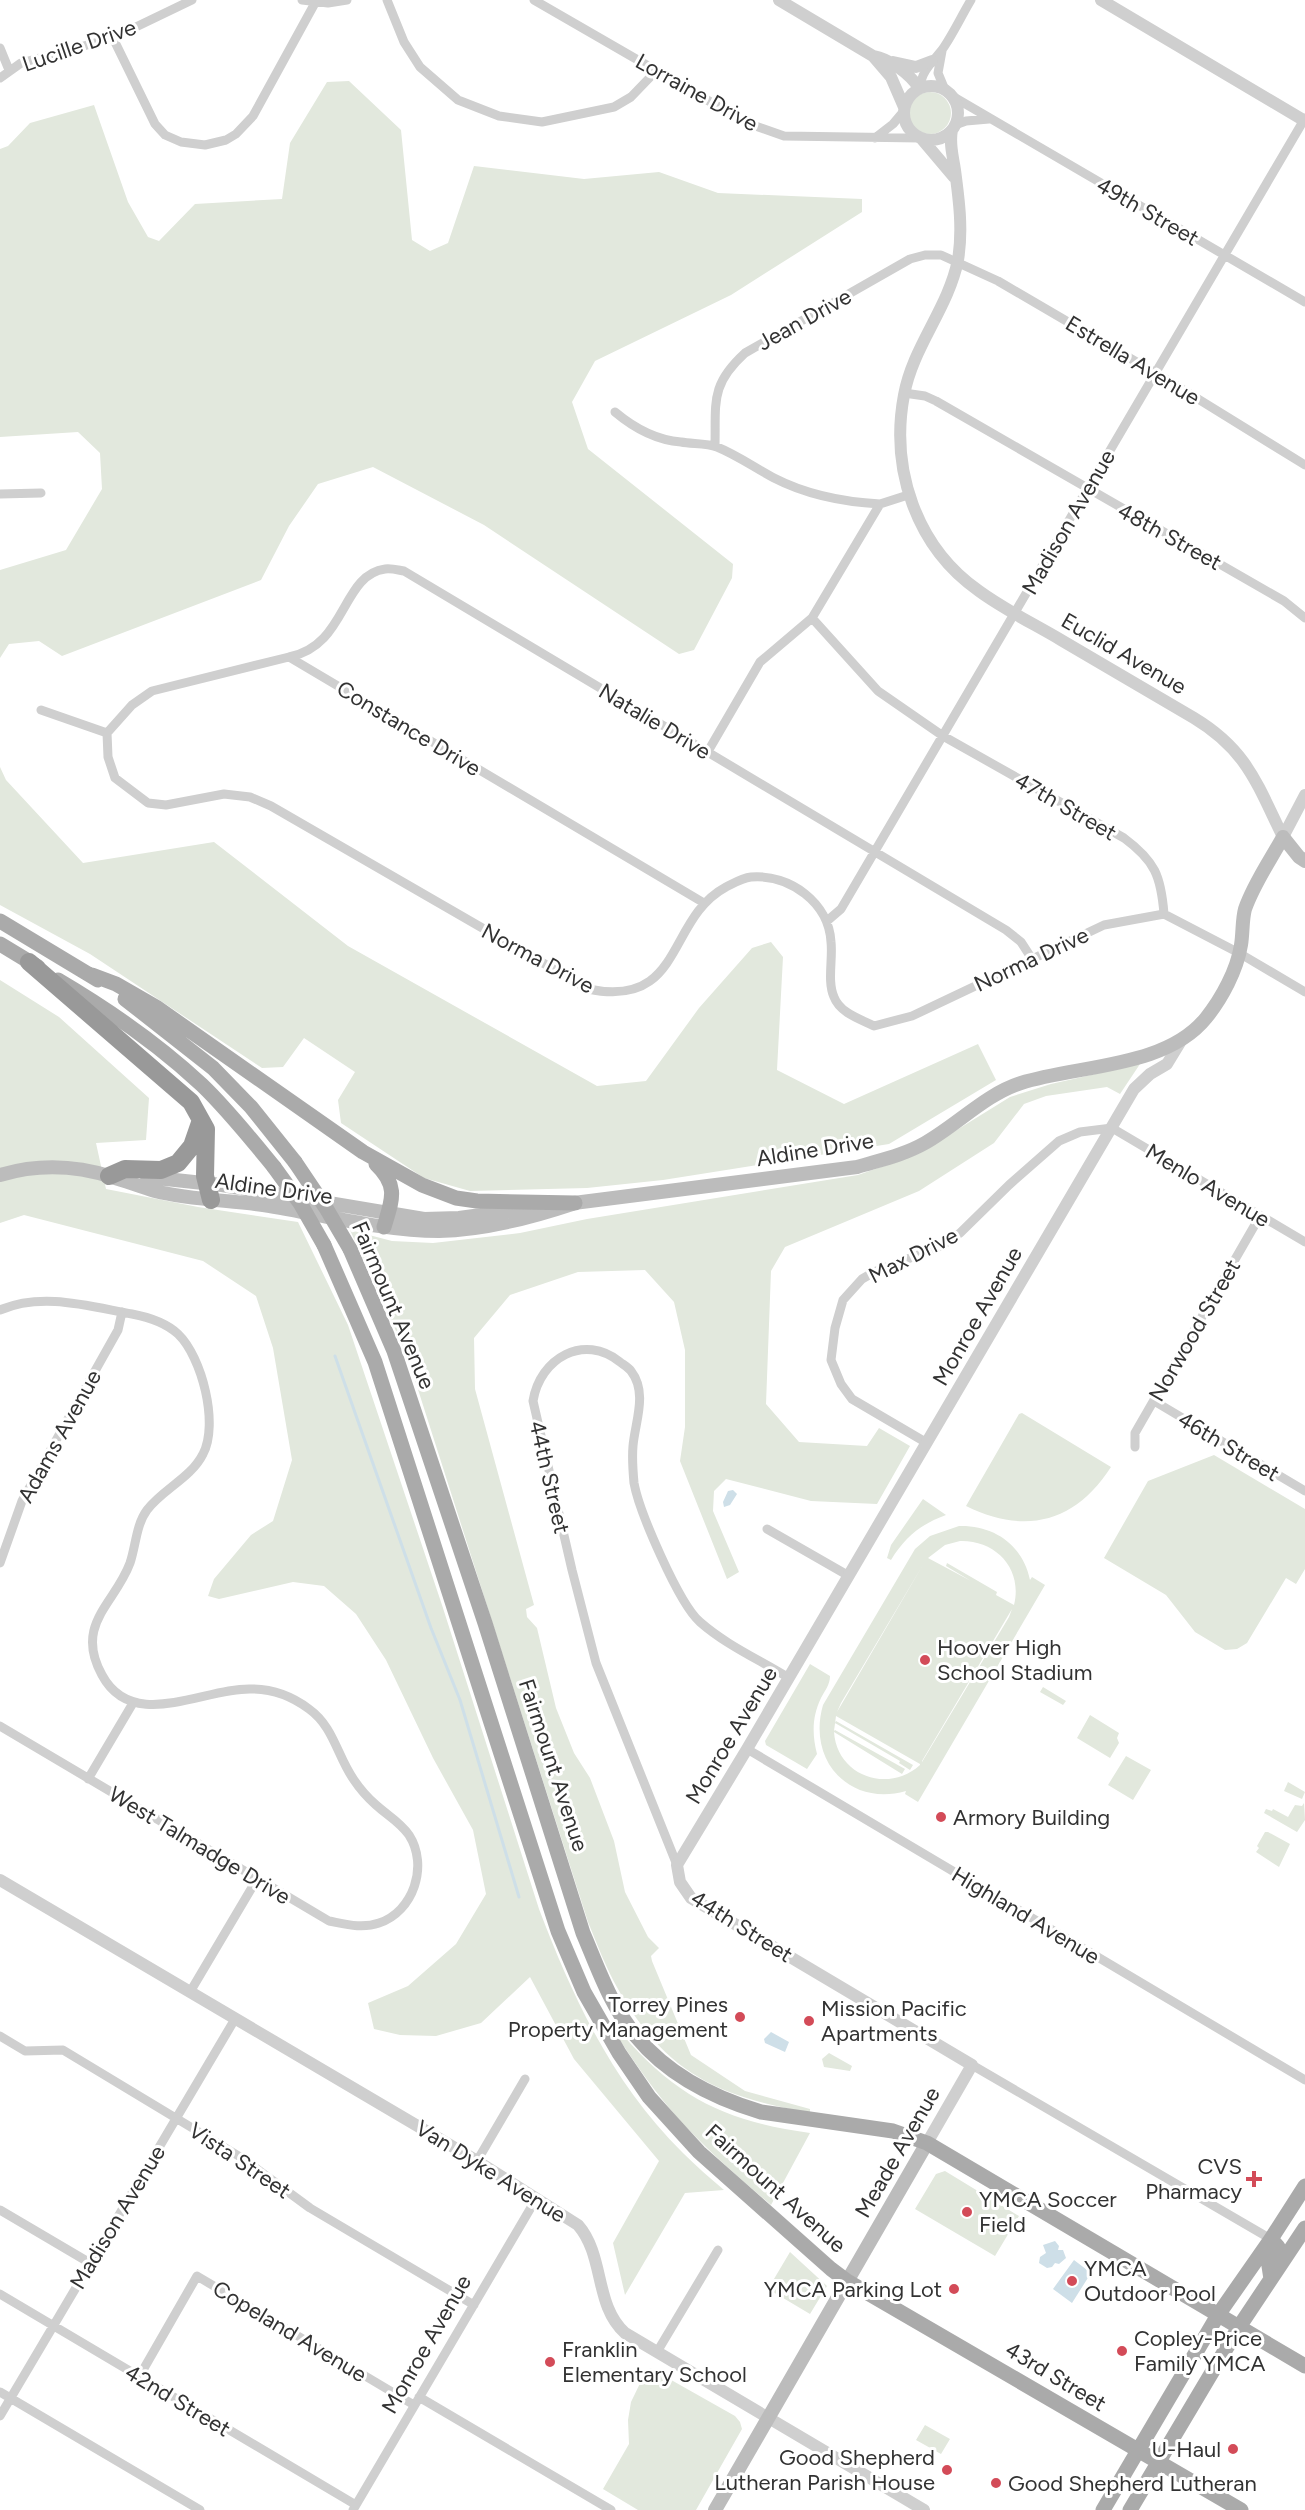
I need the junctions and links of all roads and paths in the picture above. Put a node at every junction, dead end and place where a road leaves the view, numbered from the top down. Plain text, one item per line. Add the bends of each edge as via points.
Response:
1 (192, 0) edge
2 (302, 0) edge
3 (347, 0) edge
4 (387, 0) edge
5 (534, 0) edge
6 (779, 0) edge
7 (972, 0) edge
8 (1101, 0) edge
9 (315, 3) junction
10 (112, 38) junction
11 (0, 48) edge
12 (943, 49) junction
13 (873, 56) junction
14 (932, 61) junction
15 (892, 62) junction
16 (9, 70) junction
17 (657, 70) junction
18 (0, 78) edge
19 (920, 88) junction
20 (949, 93) junction
21 (904, 109) junction
22 (991, 119) junction
23 (1305, 120) edge
24 (953, 128) junction
25 (875, 138) junction
26 (921, 138) junction
27 (957, 181) junction
28 (1225, 255) junction
29 (957, 261) junction
30 (1305, 302) edge
31 (1156, 373) junction
32 (904, 393) junction
33 (615, 412) dead end
34 (715, 446) junction
35 (1305, 465) edge
36 (1088, 489) junction
37 (0, 494) edge
38 (41, 494) dead end
39 (908, 495) junction
40 (880, 504) junction
41 (1015, 613) junction
42 (812, 618) junction
43 (1305, 618) edge
44 (289, 657) junction
45 (41, 710) dead end
46 (107, 733) junction
47 (943, 736) junction
48 (707, 753) junction
49 (1305, 795) edge
50 (1283, 837) junction
51 (875, 851) junction
52 (1305, 861) edge
53 (704, 903) junction
54 (1164, 914) junction
55 (0, 921) edge
56 (827, 921) junction
57 (0, 944) edge
58 (1239, 953) junction
59 (1032, 959) junction
60 (29, 962) junction
61 (92, 975) junction
62 (1305, 992) edge
63 (1181, 1041) junction
64 (201, 1120) junction
65 (1112, 1128) junction
66 (363, 1152) junction
67 (0, 1175) edge
68 (109, 1176) junction
69 (209, 1192) junction
70 (575, 1203) junction
71 (1260, 1216) junction
72 (386, 1220) junction
73 (1305, 1242) edge
74 (0, 1310) edge
75 (122, 1312) junction
76 (1154, 1401) junction
77 (927, 1443) junction
78 (1135, 1447) dead end
79 (1305, 1491) edge
80 (767, 1529) dead end
81 (0, 1563) edge
82 (849, 1576) junction
83 (789, 1678) junction
84 (133, 1702) junction
85 (0, 1726) edge
86 (747, 1749) junction
87 (88, 1779) junction
88 (677, 1865) junction
89 (257, 1879) junction
90 (0, 1880) edge
91 (189, 1992) junction
92 (235, 2019) junction
93 (0, 2036) edge
94 (972, 2065) junction
95 (525, 2079) dead end
96 (1305, 2080) edge
97 (176, 2117) junction
98 (927, 2143) junction
99 (477, 2161) junction
100 (1305, 2186) edge
101 (536, 2199) junction
102 (0, 2210) edge
103 (1305, 2228) edge
104 (1271, 2239) junction
105 (718, 2250) dead end
106 (90, 2263) junction
107 (1271, 2278) junction
108 (848, 2281) junction
109 (0, 2294) edge
110 (474, 2305) junction
111 (1218, 2315) junction
112 (53, 2326) junction
113 (1239, 2327) junction
114 (657, 2352) junction
115 (1305, 2366) edge
116 (139, 2376) junction
117 (0, 2392) edge
118 (11, 2398) junction
119 (417, 2401) junction
120 (0, 2416) edge
121 (768, 2418) junction
122 (1138, 2451) junction
123 (1158, 2463) junction
124 (354, 2508) edge
125 (200, 2510) edge
126 (611, 2510) edge
127 (715, 2510) edge
128 (924, 2510) edge
129 (1103, 2510) edge
130 (1130, 2510) edge
131 (1241, 2510) edge

1 - 10 street, Lucille Drive
2 - 9 street
3 - 9 street
4 - 17 street via 404,42 420,67 458,100 499,116 542,122 614,107 631,97
5 - 17 street, Lorraine Drive
6 - 13 street
7 - 12 street
8 - 23 street
9 - 10 street via 254,116 226,140 205,145 173,139 155,124
10 - 16 street, Lucille Drive via 21,63
11 - 16 street
12 - 14 street
12 - 20 street via 938,73
13 - 15 street
13 - 21 street via 891,77
14 - 15 street via 916,67
14 - 19 street
15 - 19 street
16 - 18 street, Lucille Drive
17 - 25 street, Lorraine Drive via 747,123 783,136
19 - 20 street via 933,86
19 - 21 street via 907,99
20 - 22 street, 49th Street
20 - 24 street via 957,110
21 - 25 street
21 - 26 street via 909,130
22 - 24 street via 966,121
22 - 28 street, 49th Street
23 - 28 street, Madison Avenue
24 - 26 street via 941,138
24 - 27 street via 951,146
25 - 26 street, Lorraine Drive
26 - 27 street
27 - 29 street via 961,235
28 - 30 street, 49th Street
28 - 31 street, Madison Avenue
29 - 31 street, Estrella Avenue via 998,280
29 - 32 street via 950,290 915,359
29 - 34 street, Jean Drive via 933,254 910,259 745,353 728,368 719,386
31 - 35 street, Estrella Avenue
31 - 36 street, Madison Avenue
32 - 36 street, 48th Street via 936,401
32 - 39 street via 900,455
33 - 34 street via 648,434 674,442
34 - 40 street via 813,494
36 - 41 street, Madison Avenue
36 - 43 street, 48th Street via 1284,601
37 - 38 street
39 - 40 street
39 - 41 street, Euclid Avenue via 931,542 959,576
40 - 42 street
41 - 47 street, Madison Avenue
41 - 50 street, Euclid Avenue via 1226,740 1254,774
42 - 47 street, 47th Street via 878,692
42 - 48 street via 760,662
44 - 46 street via 152,691 132,705
44 - 48 street, Natalie Drive via 319,645 365,579 384,569 404,571
44 - 53 street, Constance Drive
45 - 46 street
46 - 53 street, Norma Drive via 108,757 116,778 148,803 166,805 224,794 249,797 271,806 588,989 602,992 642,987 664,969
47 - 51 street, Madison Avenue
47 - 54 street, 47th Street via 1144,853 1153,866
48 - 51 street, Natalie Drive
49 - 50 street, Monroe Avenue
50 - 52 main road, Euclid Avenue
50 - 58 main road, Monroe Avenue via 1251,891
51 - 56 street, Madison Avenue via 841,909
51 - 59 street, Natalie Drive via 1006,930 1022,942
53 - 56 street, Norma Drive via 717,892 752,877 784,882 810,896
54 - 58 street
54 - 59 street, Norma Drive via 1104,925
55 - 61 main road, Fairmount Avenue
56 - 59 street, Norma Drive via 834,998 846,1013 874,1026 912,1016
57 - 60 main road, Fairmount Avenue
58 - 62 street
58 - 63 main road, Monroe Avenue via 1230,979 1207,1018
60 - 64 highway via 184,1094
60 - 108 main road, Fairmount Avenue, bridge via 151,1042 202,1085 241,1127 300,1203 324,1245 375,1362 558,1931 584,1992 619,2053 674,2125 699,2152
61 - 66 main road via 156,1007
61 - 98 main road, Fairmount Avenue, bridge via 213,1068 251,1107 295,1162 350,1250 394,1351 583,1933 603,1982 635,2035 670,2068 703,2089 742,2106 893,2131
63 - 65 street, Monroe Avenue via 1167,1064 1134,1089
63 - 70 main road, Aldine Drive via 1105,1065 1020,1083 925,1143 857,1167
64 - 68 highway via 192,1146 178,1163 161,1170 125,1169
64 - 69 highway via 206,1129
65 - 71 street, Menlo Avenue
65 - 77 street, Monroe Avenue
65 - 77 street, Max Drive via 1080,1132 1059,1141 960,1233 941,1246 874,1272 843,1299 831,1360 841,1384 852,1399
66 - 70 main road via 422,1185 456,1198 477,1202
66 - 72 main road via 390,1180 392,1194
67 - 68 main road, Aldine Drive via 26,1168 61,1167
68 - 69 main road, Aldine Drive via 147,1176
69 - 72 main road, Aldine Drive
70 - 72 main road, Aldine Drive via 533,1217 459,1230 417,1230
71 - 73 street, Menlo Avenue
71 - 76 street, Norwood Street
74 - 75 street via 42,1299
75 - 81 street, Adams Avenue via 118,1329 22,1501
75 - 84 street via 147,1317 177,1333 195,1359 210,1413 203,1455 142,1518 130,1562 95,1625 94,1656 103,1677
76 - 78 street, Norwood Street via 1135,1433
76 - 79 street, 46th Street
77 - 82 street, Monroe Avenue
80 - 82 street
82 - 83 street, Monroe Avenue
83 - 86 street, Monroe Avenue
83 - 88 street, 44th Street via 699,1621 684,1601 643,1514 634,1482 633,1447 640,1413 632,1371 609,1353 590,1349 562,1356 545,1370 535,1390 534,1412 596,1663
84 - 87 street
84 - 89 street, West Talmadge Drive via 168,1704 251,1688 289,1697 312,1711 327,1727 357,1784 378,1807 398,1821 410,1836 416,1853 414,1887 405,1904 394,1916 366,1926 329,1921
85 - 87 street, West Talmadge Drive
86 - 88 street, Monroe Avenue
86 - 96 street, Highland Avenue
87 - 89 street, West Talmadge Drive
88 - 94 street, 44th Street via 680,1882 691,1898
89 - 91 street
90 - 91 street, Van Dyke Avenue
91 - 92 street, Van Dyke Avenue
92 - 97 street, Madison Avenue
92 - 99 street, Van Dyke Avenue
93 - 97 street, Vista Street via 25,2051 63,2050
94 - 98 street, Meade Avenue
94 - 104 street, 44th Street
95 - 99 street
97 - 106 street, Madison Avenue
97 - 110 street, Vista Street via 242,2158 310,2208
98 - 108 main road, Meade Avenue
98 - 111 main road, Fairmount Avenue
99 - 101 street, Van Dyke Avenue
100 - 104 main road
101 - 110 street, Monroe Avenue
101 - 114 street, Van Dyke Avenue via 578,2225 587,2236 614,2324
102 - 106 street
103 - 107 main road
104 - 107 main road via 1278,2247 1269,2266
104 - 111 main road
105 - 114 street
106 - 112 street, Madison Avenue
107 - 113 main road
108 - 121 main road, Meade Avenue
108 - 122 main road, 43rd Street
109 - 112 street, 42nd Street
110 - 119 street, Monroe Avenue
111 - 113 main road, Fairmount Avenue
111 - 122 main road
112 - 116 street, 42nd Street
112 - 118 street, Madison Avenue
113 - 115 main road, Fairmount Avenue
113 - 123 main road
114 - 121 street, Van Dyke Avenue
116 - 119 street, Copeland Avenue via 196,2276
116 - 124 street, 42nd Street
117 - 118 street
118 - 120 street, Madison Avenue
118 - 125 street
119 - 124 street, Monroe Avenue
119 - 126 street, Copeland Avenue
121 - 127 main road, Meade Avenue
121 - 128 street, Van Dyke Avenue
122 - 123 main road, 43rd Street
122 - 129 main road
123 - 130 main road
123 - 131 main road, 43rd Street

